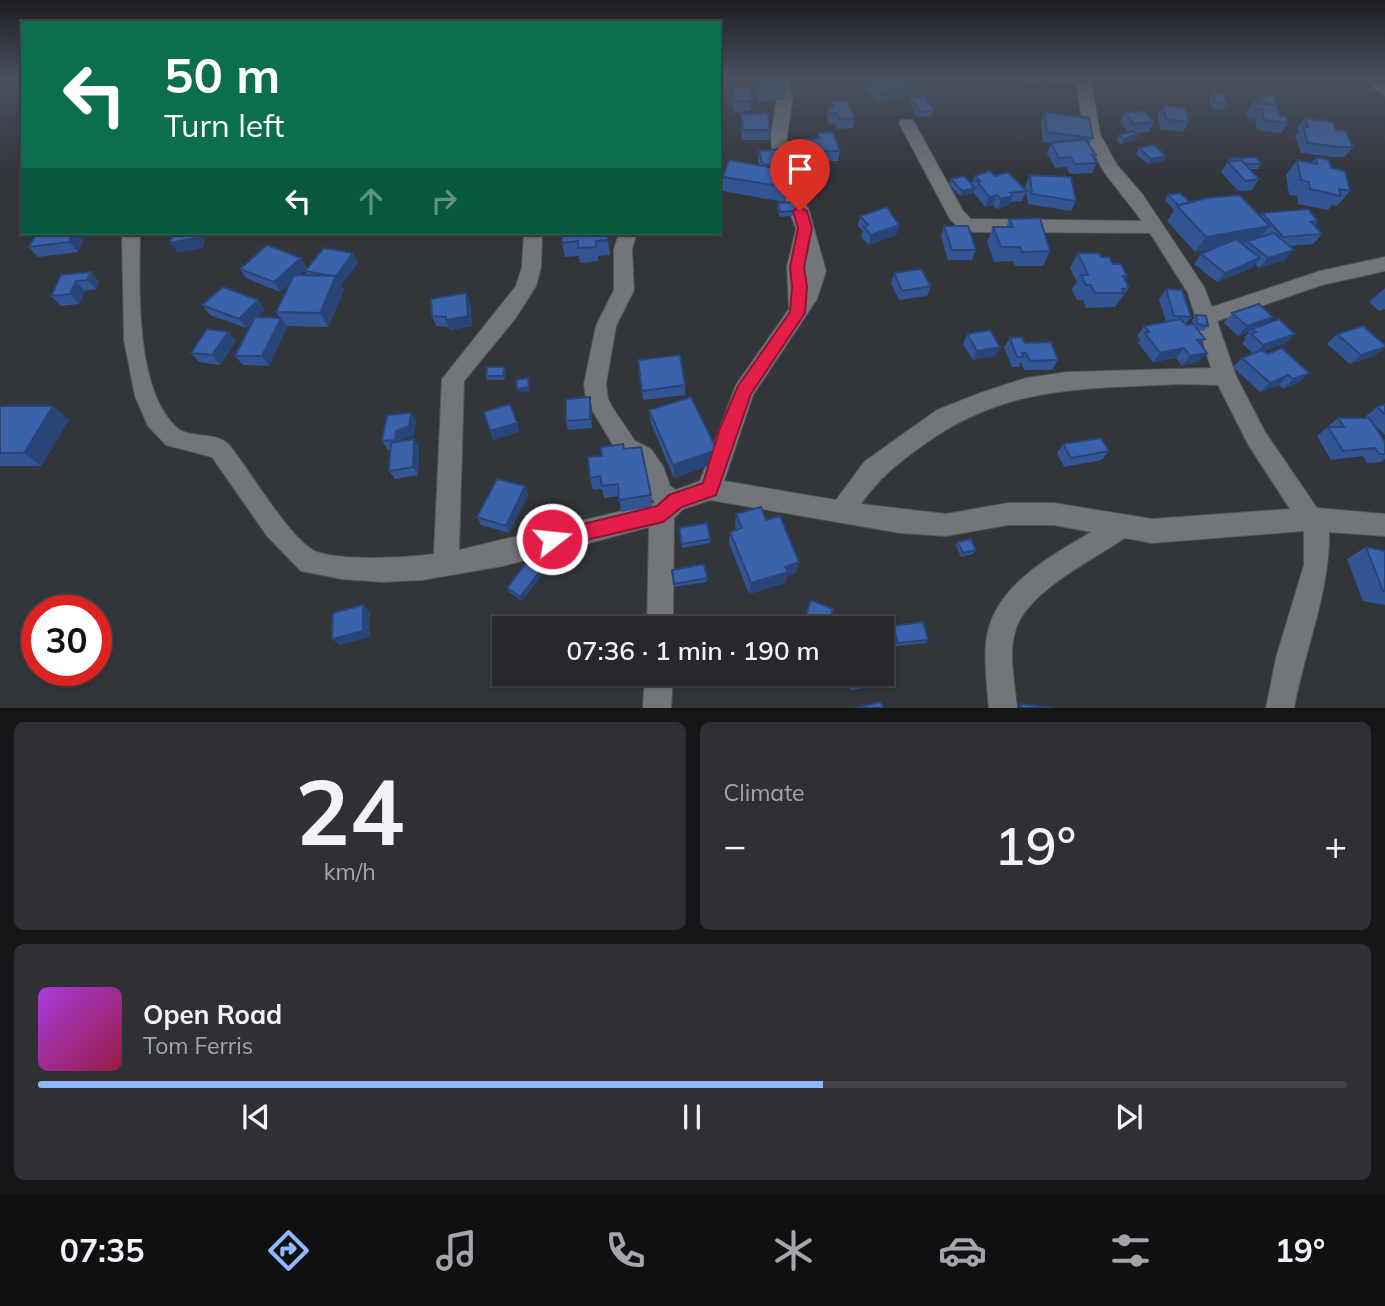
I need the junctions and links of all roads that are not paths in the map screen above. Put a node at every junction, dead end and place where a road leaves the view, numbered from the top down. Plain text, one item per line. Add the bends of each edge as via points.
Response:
1 (783, 112) edge
2 (1089, 112) edge
3 (907, 123) dead end
4 (1155, 227) junction
5 (131, 235) edge
6 (533, 235) edge
7 (627, 235) edge
8 (1385, 264) edge
9 (1204, 317) junction
10 (1225, 377) junction
11 (710, 489) junction
12 (669, 507) junction
13 (841, 512) junction
14 (1311, 519) junction
15 (1123, 525) junction
16 (1385, 525) edge
17 (446, 564) junction
18 (661, 616) edge
19 (658, 686) edge
20 (657, 708) edge
21 (1003, 708) edge
22 (1280, 708) edge

1 - 11 street via 781,166 816,271 810,294 744,391
2 - 4 street via 1092,134 1110,168
3 - 4 street via 956,215 965,223
4 - 9 street via 1197,292
5 - 17 street via 129,291 144,390 166,432 177,440 220,450 244,486 309,562 371,571
6 - 17 street via 531,271 521,297 469,354 453,379
7 - 12 street via 623,249 624,290 606,326 596,369 597,400 627,448 643,456 655,473
8 - 9 street via 1320,278
9 - 10 street
10 - 13 street via 1068,381 988,399 945,417 873,468
10 - 14 street via 1257,439
11 - 12 street
11 - 13 street
12 - 17 street
12 - 18 street
13 - 15 street via 946,525 1008,514 1054,514
14 - 15 street via 1152,531
14 - 16 street
14 - 22 street via 1317,529 1317,565
15 - 21 street via 1035,582 1009,609 1000,635
19 - 20 street

